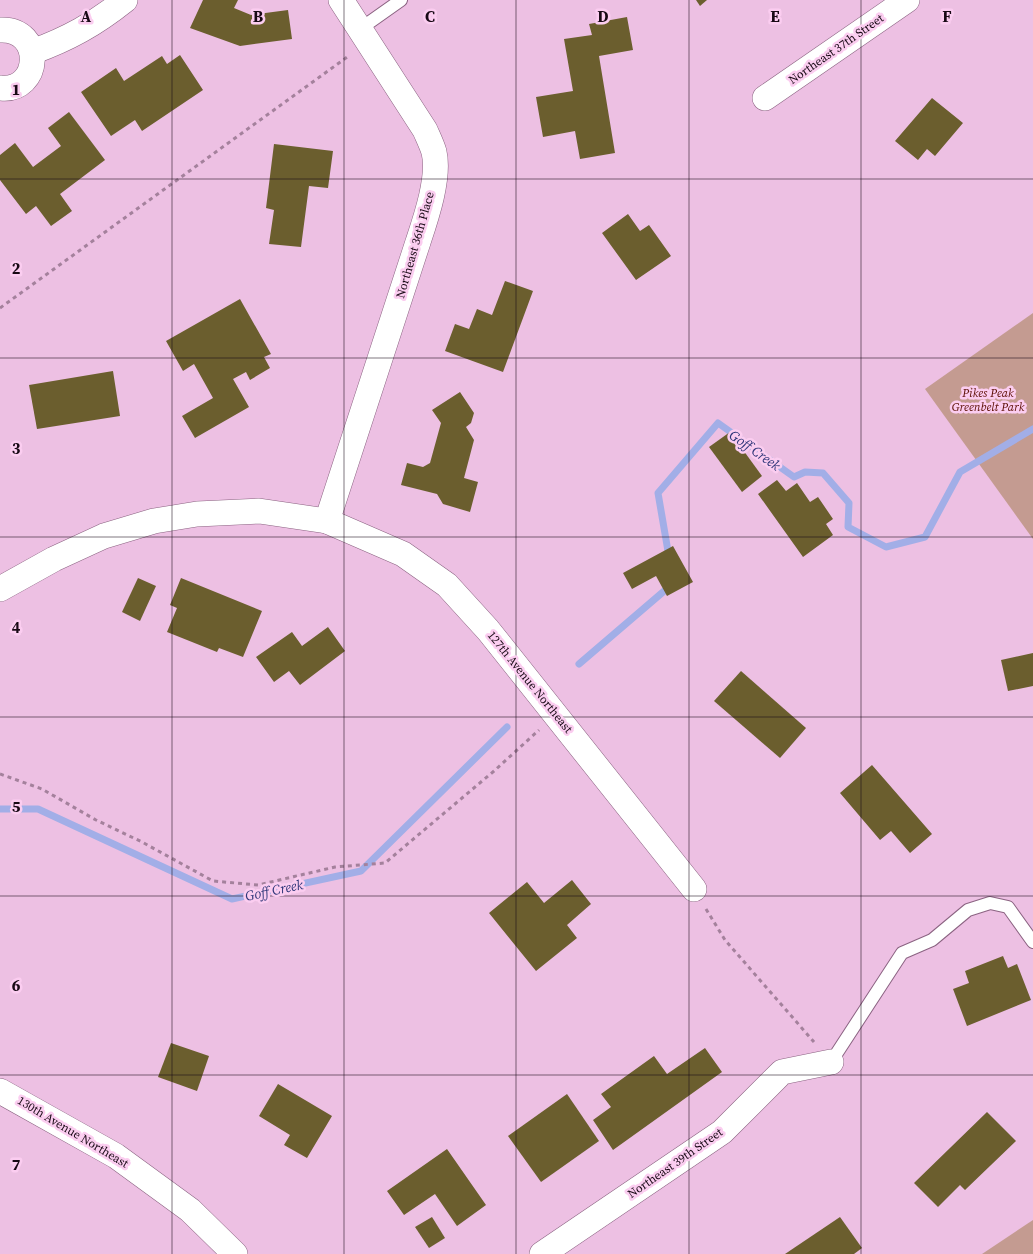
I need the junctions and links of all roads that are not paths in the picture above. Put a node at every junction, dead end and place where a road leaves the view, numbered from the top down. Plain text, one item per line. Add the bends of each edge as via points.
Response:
1 (126, 0) edge
2 (341, 0) edge
3 (402, 0) edge
4 (907, 0) edge
5 (0, 30) edge
6 (364, 35) junction
7 (32, 52) junction
8 (0, 88) edge
9 (765, 98) dead end
10 (327, 521) junction
11 (0, 589) edge
12 (694, 889) road end
13 (1033, 942) edge
14 (831, 1062) joint
15 (0, 1090) edge
16 (235, 1254) edge
17 (542, 1254) edge

1 - 7 street via 63,40
2 - 6 street, Northeast 36th Place
3 - 6 lane
4 - 9 street, Northeast 37th Street
5 - 7 street via 21,36
6 - 10 street, Northeast 36th Place via 425,130 434,153 434,176 424,225
7 - 8 street via 30,72 24,80 15,86
10 - 11 street, 127th Avenue Northeast via 259,512 197,514 154,521 104,536
10 - 12 street, 127th Avenue Northeast via 403,554 447,585 488,630
13 - 14 lane via 1008,907 990,903 968,910 932,940 902,953
14 - 17 street, Northeast 39th Street via 782,1072 722,1132
15 - 16 street, 130th Avenue Northeast via 116,1156 190,1210

